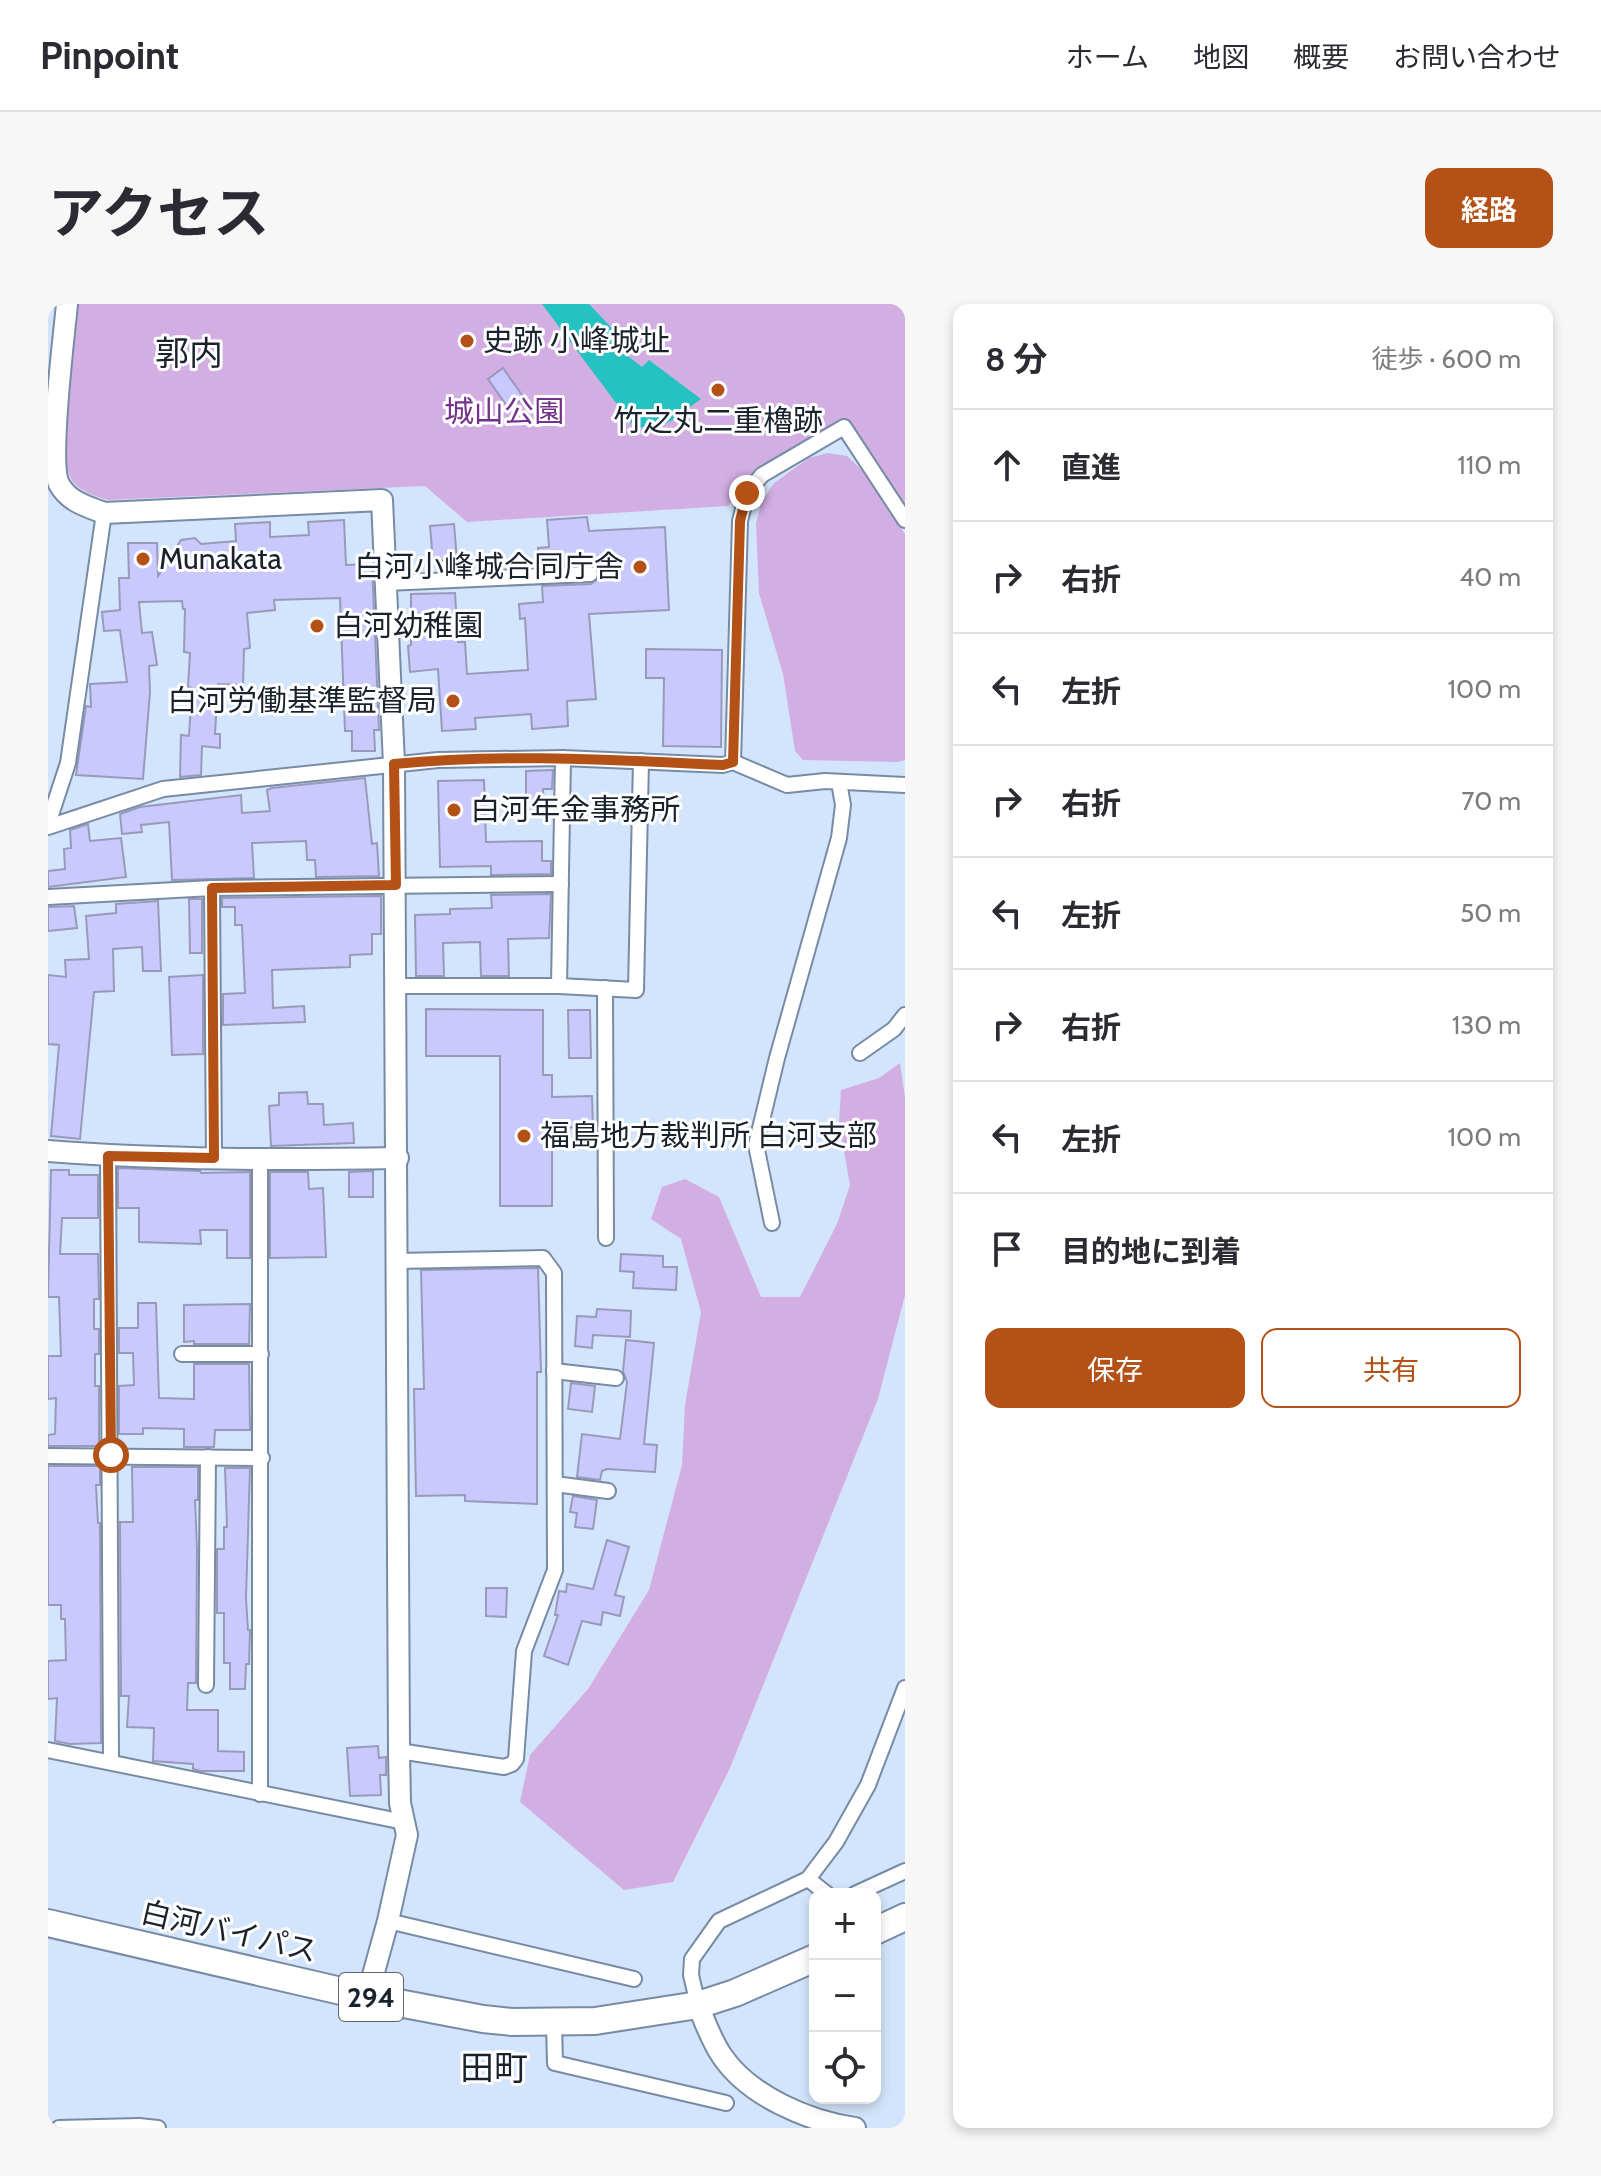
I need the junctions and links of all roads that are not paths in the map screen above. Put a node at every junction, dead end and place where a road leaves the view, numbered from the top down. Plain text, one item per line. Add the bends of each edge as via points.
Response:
1 (67, 304) edge
2 (104, 513) junction
3 (905, 520) edge
4 (590, 574) dead end
5 (386, 583) junction
6 (563, 758) junction
7 (641, 761) junction
8 (733, 762) junction
9 (394, 764) junction
10 (839, 782) junction
11 (905, 785) edge
12 (48, 826) edge
13 (561, 884) junction
14 (396, 885) junction
15 (212, 888) junction
16 (48, 897) edge
17 (395, 986) junction
18 (559, 986) junction
19 (605, 988) junction
20 (905, 1015) edge
21 (860, 1053) dead end
22 (48, 1151) edge
23 (108, 1156) junction
24 (214, 1158) junction
25 (398, 1158) junction
26 (260, 1160) junction
27 (772, 1223) dead end
28 (606, 1238) dead end
29 (397, 1261) junction
30 (182, 1354) dead end
31 (261, 1354) junction
32 (554, 1371) junction
33 (616, 1378) dead end
34 (111, 1455) junction
35 (48, 1456) edge
36 (208, 1457) junction
37 (262, 1458) junction
38 (555, 1484) junction
39 (608, 1491) dead end
40 (206, 1685) dead end
41 (905, 1688) edge
42 (48, 1750) edge
43 (399, 1751) junction
44 (111, 1761) junction
45 (260, 1794) junction
46 (404, 1822) junction
47 (905, 1871) edge
48 (808, 1879) junction
49 (819, 1888) edge
50 (868, 1888) edge
51 (905, 1917) edge
52 (388, 1921) junction
53 (48, 1923) edge
54 (881, 1928) edge
55 (811, 1960) edge
56 (634, 1979) dead end
57 (367, 1997) junction
58 (698, 2005) junction
59 (554, 2024) junction
60 (726, 2103) dead end
61 (843, 2127) edge
62 (59, 2128) edge
63 (158, 2128) edge

1 - 2 street via 57,481 71,501
2 - 5 street via 382,500
2 - 12 street via 68,763
3 - 8 street via 844,427 762,475 747,493 740,521
4 - 5 street
5 - 9 street
6 - 7 street
6 - 9 street
6 - 13 street
7 - 8 street
7 - 19 street via 636,990
8 - 10 street via 787,785
9 - 12 street via 163,789
9 - 14 street
10 - 11 street
10 - 27 street via 839,838 756,1145
13 - 14 street
13 - 18 street
14 - 15 street
14 - 17 street
15 - 16 street
15 - 24 street
17 - 18 street
17 - 25 street
18 - 19 street
19 - 28 street
20 - 21 street
22 - 23 street
23 - 24 street
23 - 34 street
24 - 26 street
25 - 26 street
25 - 29 street
26 - 31 street
29 - 32 street via 543,1258 554,1273
29 - 43 street
30 - 31 street
31 - 37 street
32 - 33 street
32 - 38 street
34 - 35 street
34 - 36 street
34 - 44 street
36 - 37 street
36 - 40 street
37 - 45 street
38 - 39 street
38 - 43 street via 555,1570 524,1651 516,1759 504,1767
41 - 48 street via 868,1785
42 - 44 street
43 - 46 street
44 - 45 street
45 - 46 street
46 - 52 street via 406,1848
47 - 50 street
48 - 49 street
48 - 58 street via 719,1921 692,1959
51 - 54 highway
52 - 56 street
52 - 57 street
53 - 57 highway, 白河バイパス / 294
55 - 58 highway, 白河バイパス / 294
57 - 59 highway, 白河バイパス / 294 via 483,2019
58 - 59 highway, 白河バイパス / 294
58 - 61 street via 718,2049 739,2076 770,2098
59 - 60 street via 555,2063
62 - 63 street

